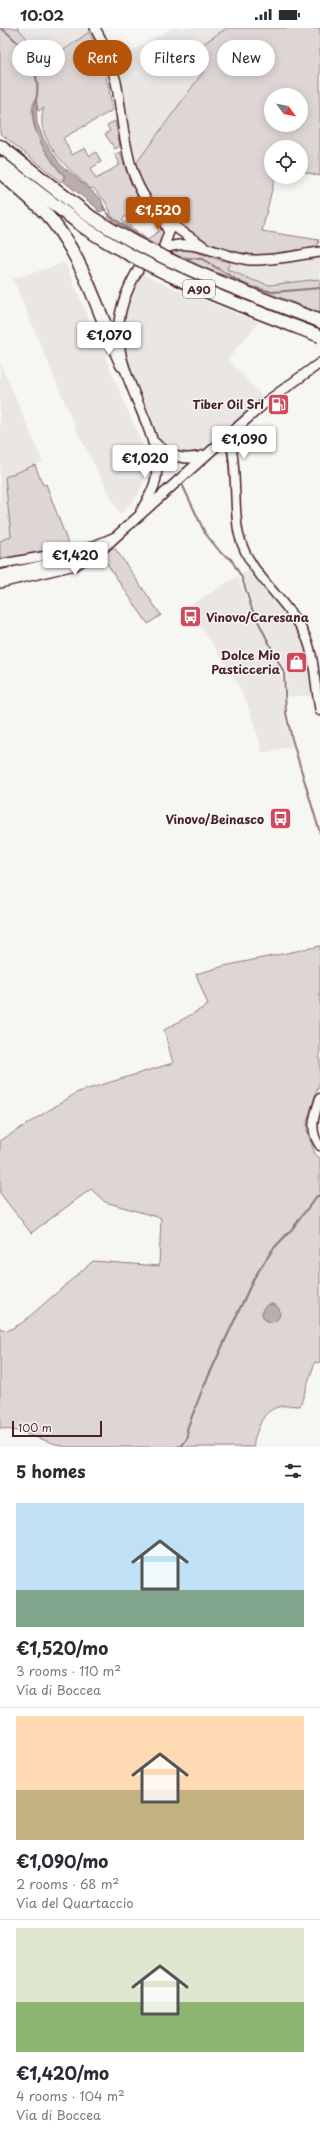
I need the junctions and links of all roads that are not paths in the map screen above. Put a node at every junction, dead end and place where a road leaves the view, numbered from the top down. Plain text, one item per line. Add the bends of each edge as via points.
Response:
1 (95, 28) edge
2 (0, 146) edge
3 (0, 163) edge
4 (0, 172) edge
5 (158, 214) junction
6 (206, 248) junction
7 (320, 252) edge
8 (138, 270) dead end
9 (320, 321) edge
10 (320, 336) edge
11 (320, 363) edge
12 (122, 365) junction
13 (227, 437) junction
14 (154, 442) junction
15 (207, 455) junction
16 (139, 516) junction
17 (120, 534) junction
18 (96, 553) junction
19 (0, 564) edge
20 (0, 574) edge
21 (0, 583) edge
22 (320, 711) edge
23 (320, 1098) edge
24 (320, 1146) edge

1 - 5 main road via 106,48 112,69 134,175 142,192
2 - 9 highway, A90, bridge via 92,216 129,240 171,261
3 - 10 highway, A90, bridge via 85,228 127,254 160,271
4 - 12 highway via 33,200 64,237 80,265
5 - 6 main road
5 - 6 main road via 169,232 163,249 184,244
6 - 7 main road via 251,260
8 - 12 main road via 119,312 118,338
11 - 13 main road via 266,402
12 - 14 main road
13 - 15 main road
13 - 22 street via 234,452 235,506 242,547 255,569 292,614 305,635
14 - 15 main road via 166,454 174,457
14 - 16 main road via 157,469 155,480
15 - 16 main road
16 - 17 main road
17 - 18 main road
17 - 19 street via 88,548
18 - 20 main road
18 - 21 main road via 83,562 68,567
23 - 24 street via 313,1119 315,1136

